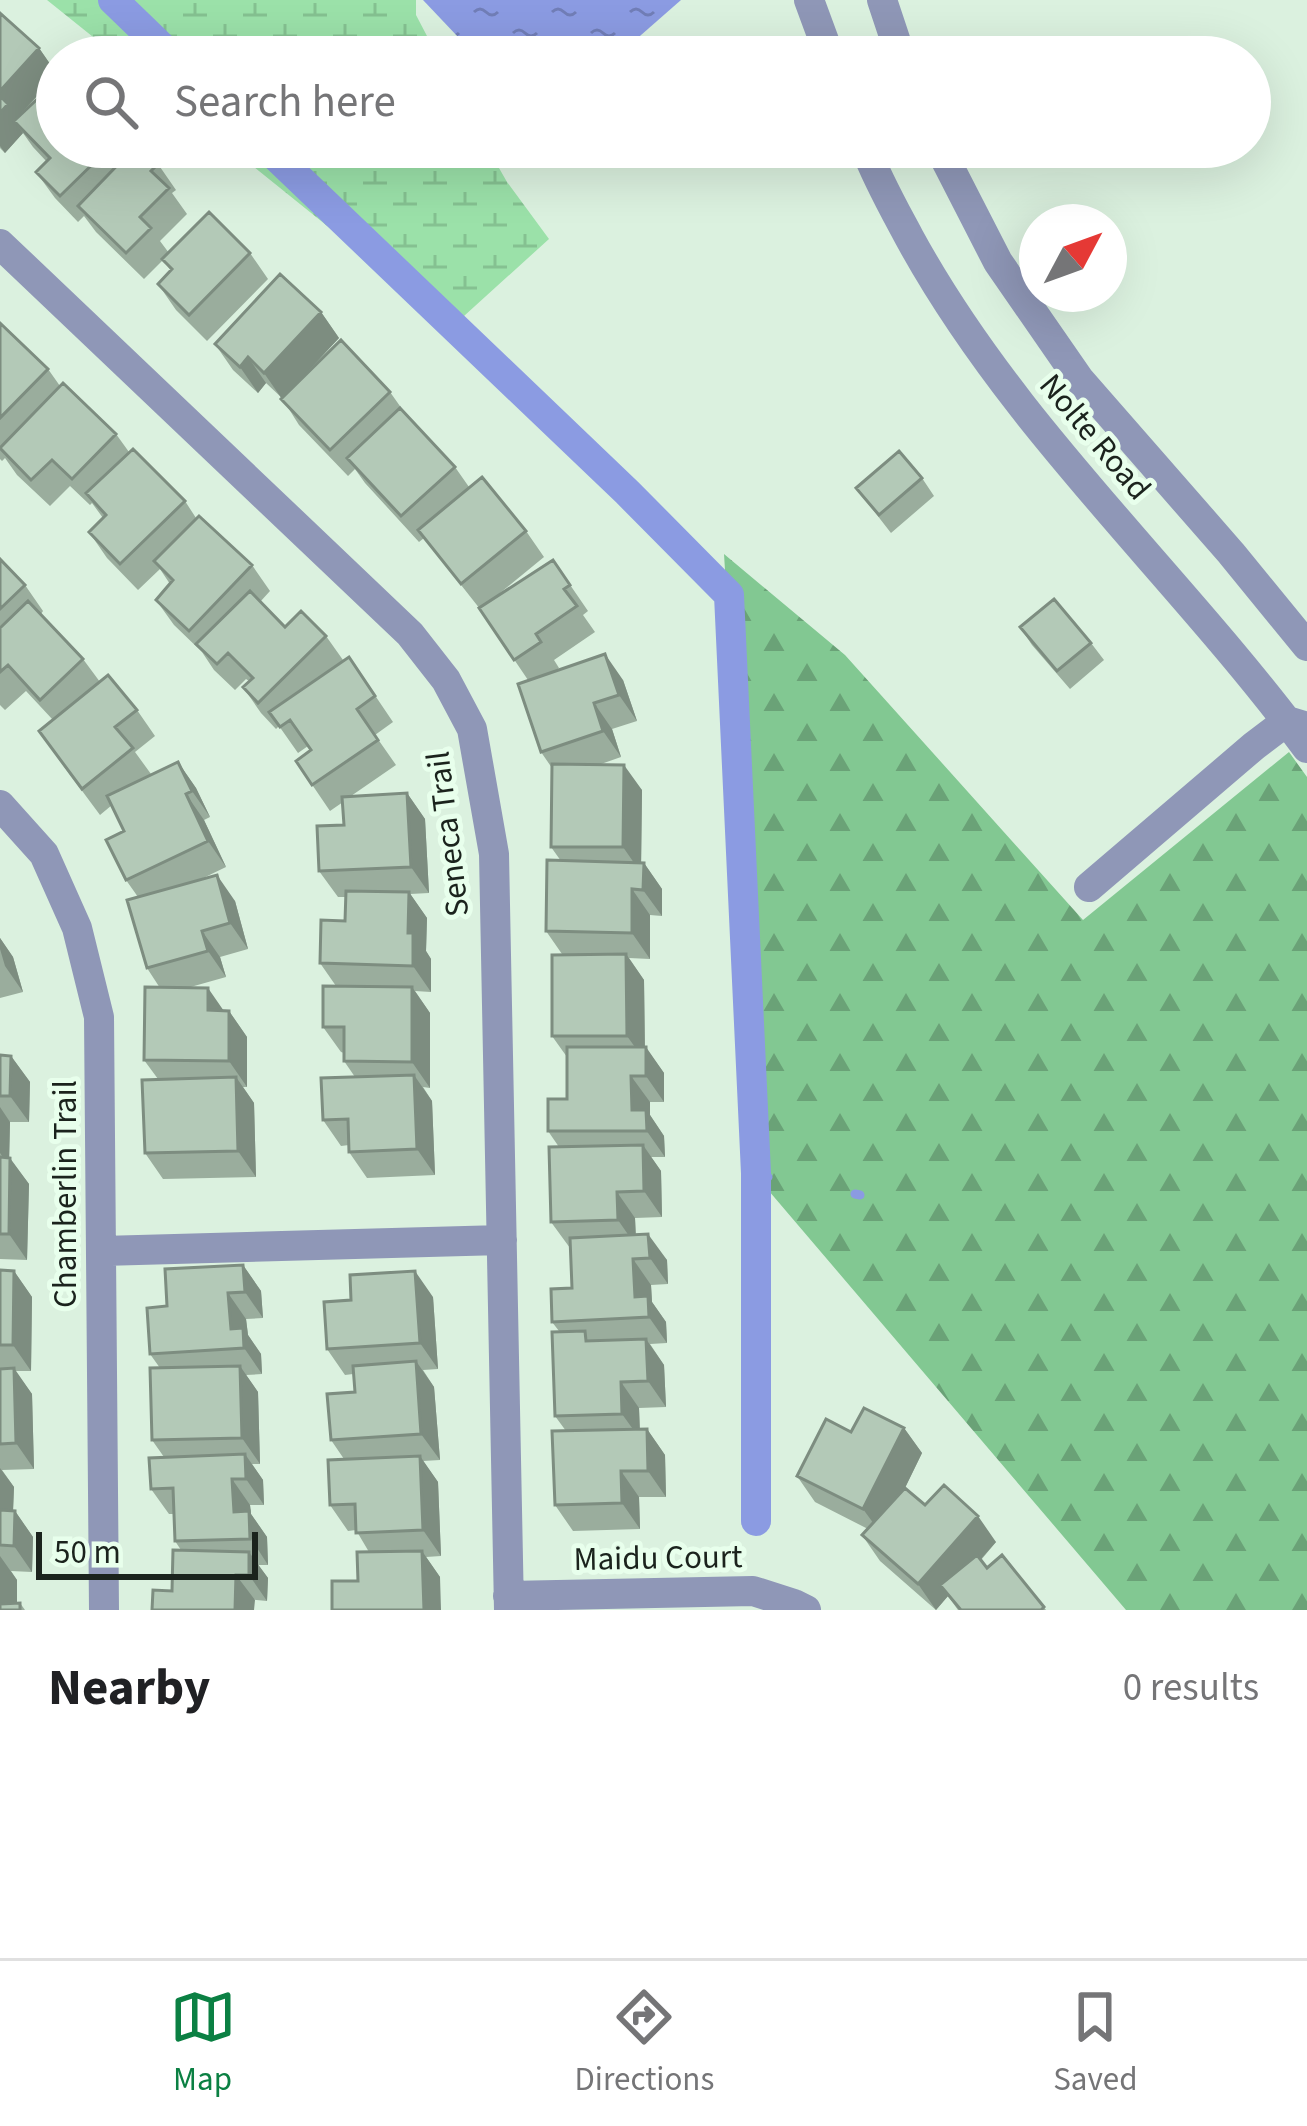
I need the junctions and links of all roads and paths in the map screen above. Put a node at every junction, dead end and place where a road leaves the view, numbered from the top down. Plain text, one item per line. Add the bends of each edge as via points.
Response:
1 (809, 0) edge
2 (882, 0) edge
3 (822, 36) edge
4 (894, 36) edge
5 (873, 168) edge
6 (950, 168) edge
7 (0, 244) edge
8 (1307, 646) edge
9 (1297, 724) edge
10 (1307, 748) edge
11 (0, 805) edge
12 (1088, 887) dead end
13 (502, 1240) junction
14 (101, 1251) junction
15 (508, 1603) edge
16 (104, 1610) edge
17 (806, 1610) edge

1 - 3 street
2 - 4 street
5 - 9 street, Nolte Road via 938,291 1025,412
6 - 8 street, Nolte Road via 998,262 1079,380
7 - 13 street, Seneca Trail via 410,634 472,729 494,854
9 - 10 street, Nolte Road
9 - 12 street
11 - 14 street, Chamberlin Trail via 44,854 77,928 99,1017
13 - 14 street
13 - 15 street, Seneca Trail
14 - 16 street, Chamberlin Trail
15 - 17 street, Maidu Court via 753,1592

